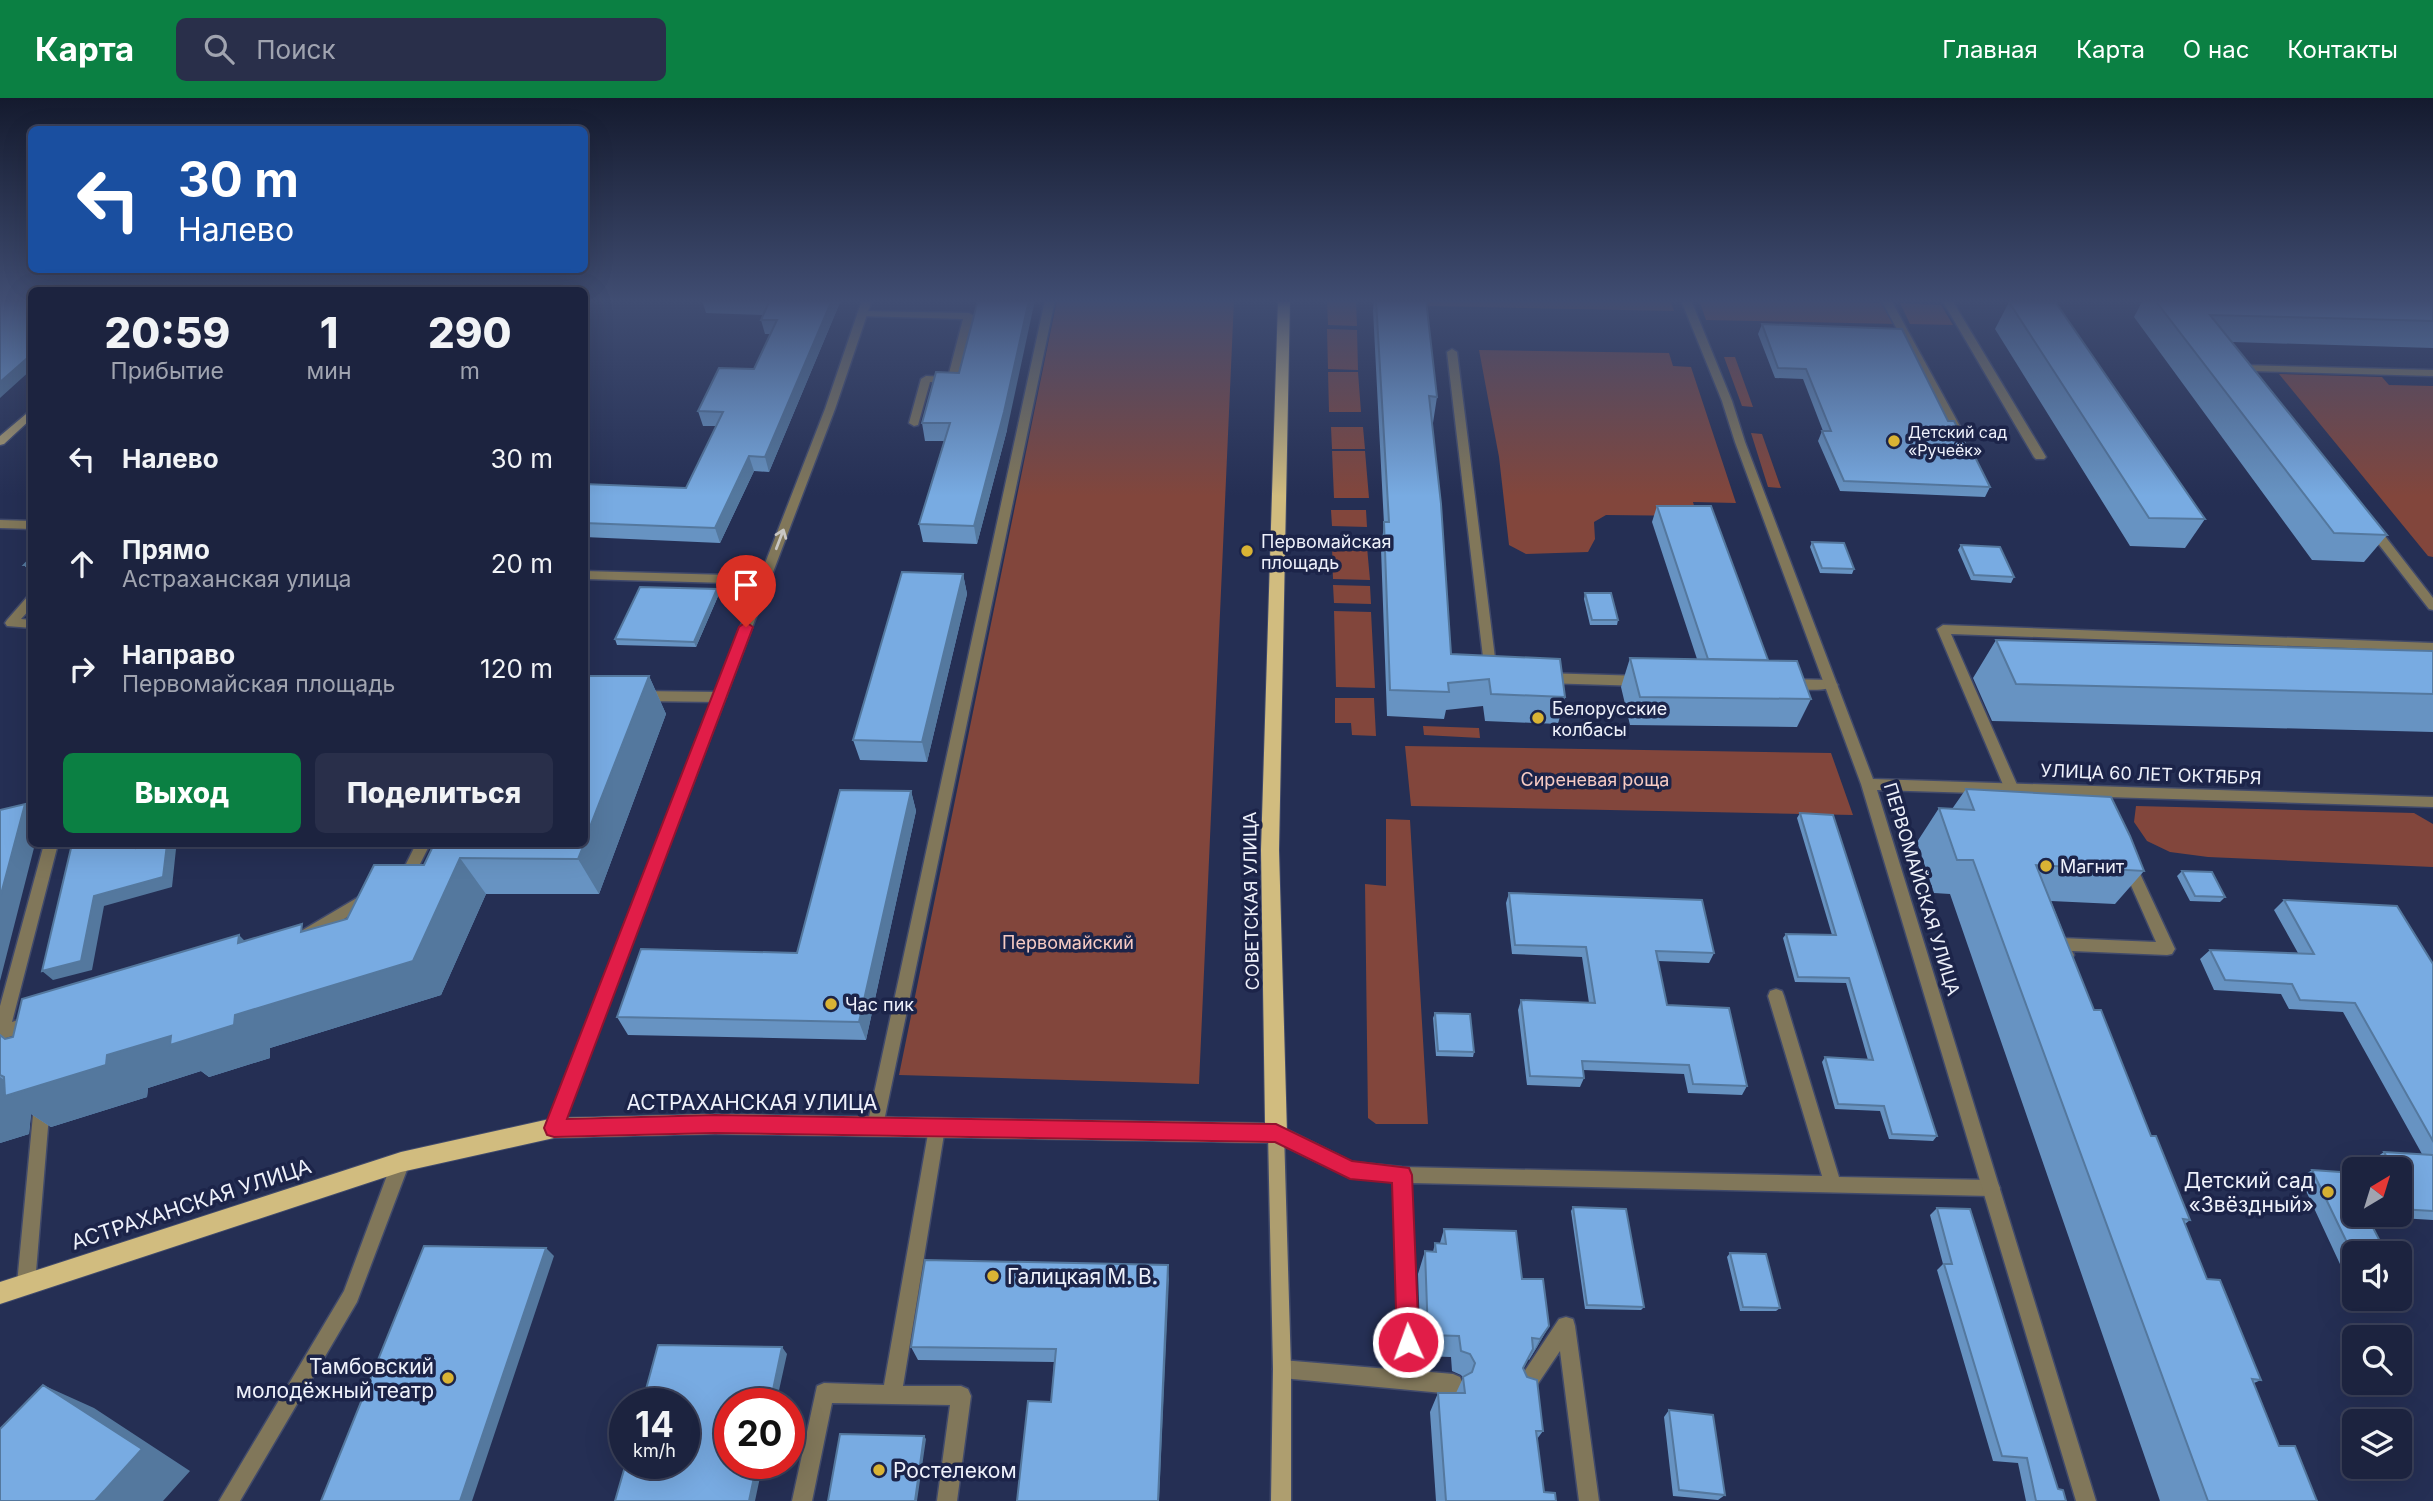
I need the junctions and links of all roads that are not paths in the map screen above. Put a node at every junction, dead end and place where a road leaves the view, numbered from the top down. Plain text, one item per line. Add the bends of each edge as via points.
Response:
1 (845, 365) edge
2 (956, 365) edge
3 (1036, 365) edge
4 (1282, 365) edge
5 (1454, 365) edge
6 (1713, 365) edge
7 (1922, 365) edge
8 (1986, 365) edge
9 (2433, 373) edge
10 (2251, 379) edge
11 (28, 416) edge
12 (914, 422) dead end
13 (1958, 430) edge
14 (0, 442) edge
15 (2040, 457) dead end
16 (2364, 518) edge
17 (0, 524) edge
18 (28, 525) edge
19 (588, 576) edge
20 (764, 580) junction
21 (28, 604) edge
22 (2433, 606) edge
23 (28, 624) edge
24 (2433, 647) edge
25 (1505, 677) edge
26 (1533, 678) edge
27 (1655, 681) edge
28 (1777, 684) edge
29 (1832, 685) junction
30 (622, 696) edge
31 (719, 697) junction
32 (1868, 784) junction
33 (2011, 788) junction
34 (2432, 804) edge
35 (50, 847) edge
36 (422, 847) edge
37 (2123, 850) edge
38 (292, 939) edge
39 (2072, 968) edge
40 (1776, 996) dead end
41 (43, 1030) edge
42 (0, 1032) edge
43 (41, 1115) edge
44 (875, 1126) junction
45 (554, 1128) junction
46 (937, 1128) junction
47 (1276, 1133) junction
48 (401, 1162) junction
49 (1402, 1175) junction
50 (1833, 1185) junction
51 (1991, 1188) junction
52 (26, 1284) junction
53 (0, 1293) edge
54 (1282, 1369) junction
55 (1410, 1380) junction
56 (1453, 1384) dead end
57 (1524, 1387) edge
58 (892, 1395) junction
59 (229, 1501) edge
60 (802, 1501) edge
61 (947, 1501) edge
62 (1281, 1501) edge
63 (1589, 1501) edge
64 (2086, 1501) edge

20 -> 1 street
2 - 12 street via 952,380 926,379
3 - 44 street
4 - 47 main road, СОВЕТСКАЯ УЛИЦА via 1270,849
5 - 25 street via 1492,677
6 - 29 street, ПЕРВОМАЙСКАЯ УЛИЦА
7 - 13 street
8 - 15 street
9 - 10 street via 2242,368
11 - 14 main road
16 - 22 street
17 - 18 street
19 - 20 street
20 - 31 street
21 - 23 street via 11,623
24 - 33 street via 1943,628
26 - 27 street
28 - 29 street
29 - 32 street, ПЕРВОМАЙСКАЯ УЛИЦА
30 - 31 street
31 - 45 street
32 - 33 street, УЛИЦА 60 ЛЕТ ОКТЯБРЯ
32 - 51 street, ПЕРВОМАЙСКАЯ УЛИЦА
33 - 34 street, УЛИЦА 60 ЛЕТ ОКТЯБРЯ via 2099,797
35 - 42 street
36 - 38 street via 408,874
37 - 39 street via 2167,948 2061,944
40 - 50 street
41 - 42 street via 41,1020
43 - 52 street
44 - 45 main road, АСТРАХАНСКАЯ УЛИЦА
44 - 46 main road, АСТРАХАНСКАЯ УЛИЦА
45 - 48 main road, АСТРАХАНСКАЯ УЛИЦА
46 - 47 main road, АСТРАХАНСКАЯ УЛИЦА
46 - 58 street
47 - 49 street via 1350,1170
47 - 54 main road, СОВЕТСКАЯ УЛИЦА
48 - 52 main road, АСТРАХАНСКАЯ УЛИЦА
48 - 59 street via 351,1296
49 - 50 street
49 - 55 street
50 - 51 street
51 - 64 street, ПЕРВОМАЙСКАЯ УЛИЦА
52 - 53 main road, АСТРАХАНСКАЯ УЛИЦА
54 - 55 street
54 - 62 main road, СОВЕТСКАЯ УЛИЦА
55 - 56 street
57 - 63 street via 1566,1326
58 - 60 street via 824,1393
58 - 61 street via 961,1396

